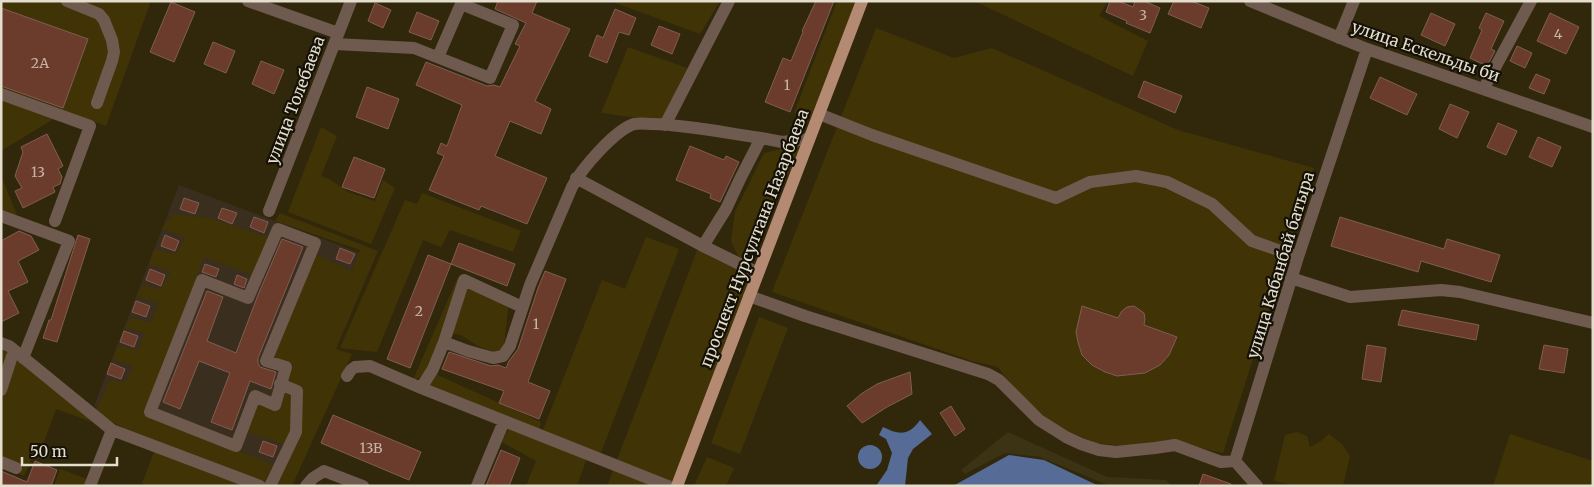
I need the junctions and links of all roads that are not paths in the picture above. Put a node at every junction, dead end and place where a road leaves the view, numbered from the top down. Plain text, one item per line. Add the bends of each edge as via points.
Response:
1 (68, 1) edge
2 (248, 1) edge
3 (351, 1) edge
4 (730, 1) edge
5 (862, 1) edge
6 (1250, 1) edge
7 (1354, 1) edge
8 (1531, 1) edge
9 (336, 38) junction
10 (1338, 38) junction
11 (1367, 49) junction
12 (438, 57) junction
13 (1484, 88) junction
14 (1, 94) edge
15 (97, 103) dead end
16 (819, 114) junction
17 (665, 125) junction
18 (1593, 127) edge
19 (761, 138) junction
20 (809, 139) junction
21 (576, 178) junction
22 (269, 211) dead end
23 (1, 216) edge
24 (54, 221) dead end
25 (703, 246) junction
26 (1298, 257) junction
27 (758, 273) junction
28 (1291, 278) junction
29 (750, 296) junction
30 (522, 307) junction
31 (1593, 323) edge
32 (444, 342) junction
33 (1, 343) edge
34 (18, 354) junction
35 (348, 376) dead end
36 (280, 384) junction
37 (422, 388) junction
38 (1, 390) edge
39 (504, 421) junction
40 (112, 430) junction
41 (1235, 461) junction
42 (1, 462) edge
43 (16, 468) dead end
44 (90, 486) edge
45 (260, 486) edge
46 (270, 486) edge
47 (306, 486) edge
48 (363, 486) edge
49 (477, 486) edge
50 (668, 486) edge
51 (677, 486) edge
52 (1257, 486) edge

1 - 15 street via 99,14 112,40 112,61
2 - 9 street
3 - 9 street, улица Толебаева
4 - 17 street
5 - 16 main road, проспект Нурсултана Назарбаева
6 - 10 street, улица Ескельды би
7 - 10 street
8 - 13 street
9 - 12 street via 414,48
9 - 22 street, улица Толебаева
10 - 11 street, улица Ескельды би
11 - 13 street, улица Ескельды би
11 - 26 street, улица Кабанбай батыра
12 - 12 street via 490,78 512,25 461,4
13 - 18 street, улица Ескельды би
14 - 24 street via 90,126
16 - 20 main road, проспект Нурсултана Назарбаева
16 - 26 street via 1056,198 1090,182 1136,176 1167,182 1212,204 1252,241
17 - 19 street
17 - 21 street via 635,124 624,129
19 - 20 street via 782,142
19 - 25 street via 726,209
20 - 27 main road, проспект Нурсултана Назарбаева
21 - 25 street
21 - 30 street
23 - 34 street via 69,241
25 - 27 street
26 - 28 street, улица Кабанбай батыра
27 - 29 main road, проспект Нурсултана Назарбаева
28 - 31 street via 1350,297 1441,290 1460,292
28 - 41 street, улица Кабанбай батыра
29 - 41 street via 988,374 999,380 1039,420 1080,444 1116,452 1175,445 1221,462
29 - 51 main road, проспект Нурсултана Назарбаева
30 - 32 street via 510,346 503,356 493,358
30 - 32 street via 464,280
32 - 37 street
33 - 34 street
34 - 38 street
34 - 40 street
35 - 37 street via 355,367 370,366
36 - 36 street via 286,367 266,361 315,243 278,229 248,298 202,280 150,412 236,446 255,396 275,405
36 - 46 street via 297,391 296,432
37 - 39 street
39 - 49 street
39 - 50 street
40 - 44 street
40 - 45 street
41 - 52 street
42 - 43 street
47 - 48 street via 324,471

